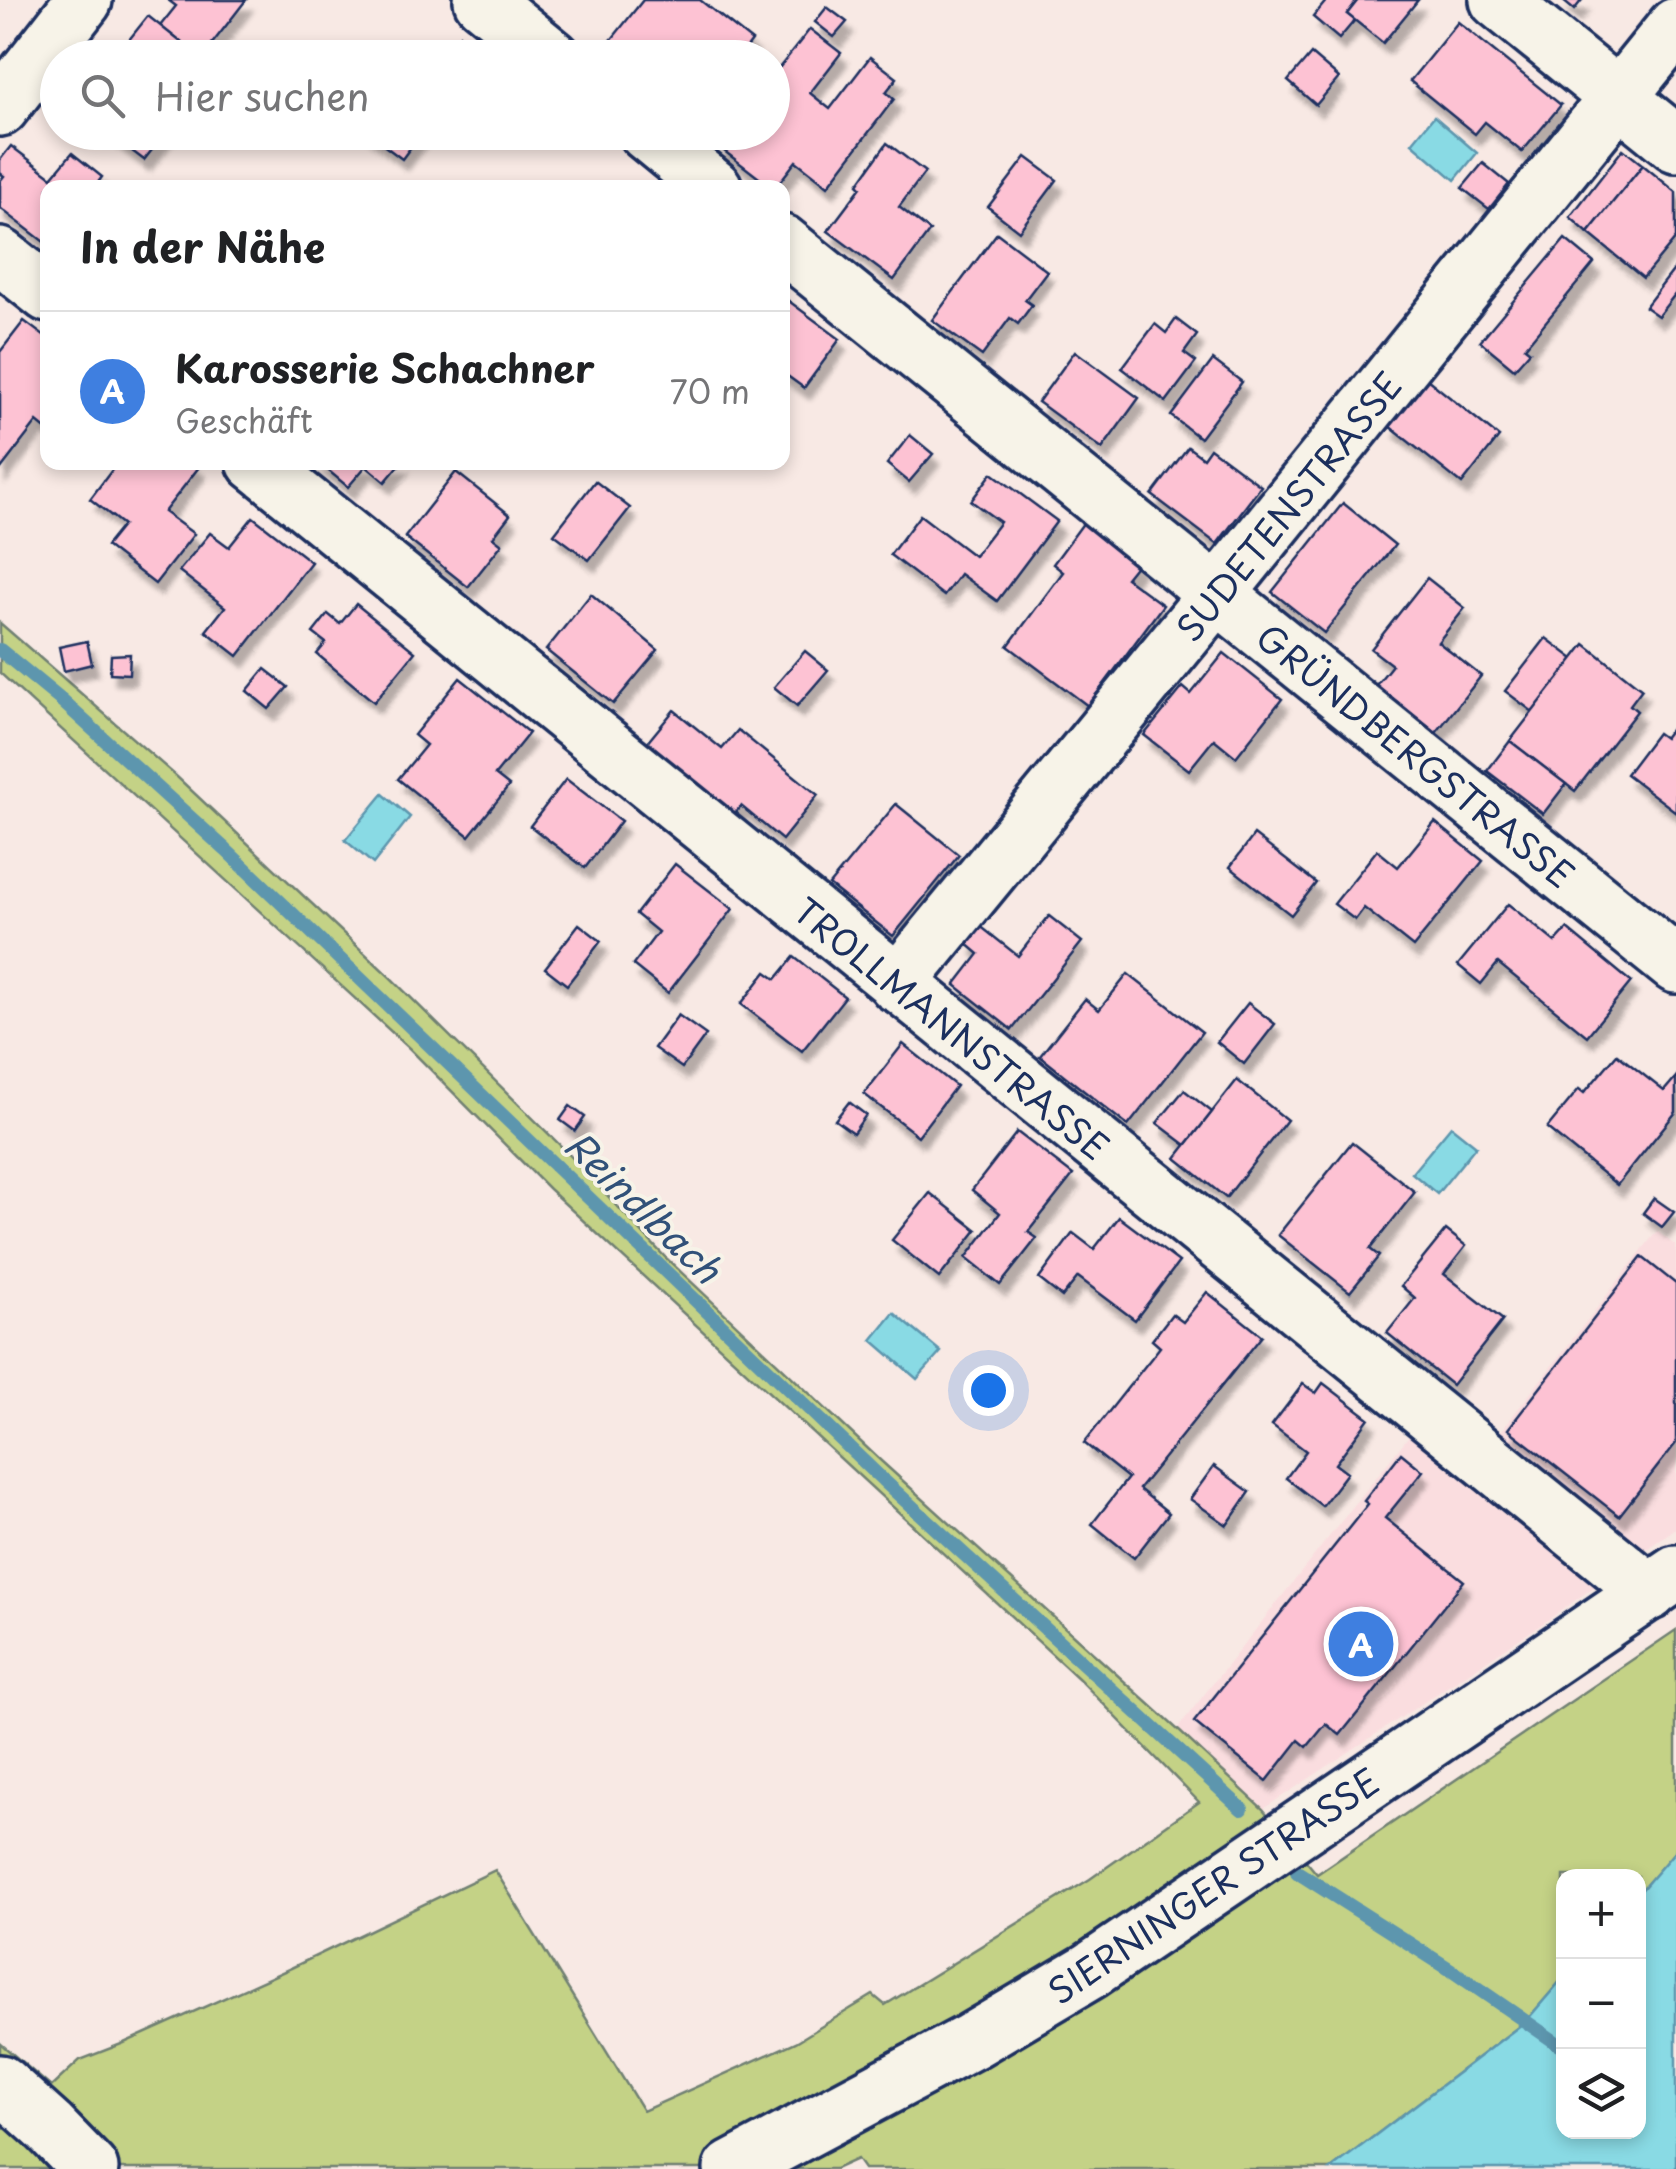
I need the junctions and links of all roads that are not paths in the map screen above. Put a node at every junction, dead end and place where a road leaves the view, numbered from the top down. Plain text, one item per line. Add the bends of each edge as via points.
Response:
1 (84, 0) edge
2 (482, 0) edge
3 (1498, 0) edge
4 (1676, 26) edge
5 (53, 40) edge
6 (531, 40) edge
7 (40, 57) edge
8 (1619, 97) junction
9 (0, 108) edge
10 (1676, 144) edge
11 (668, 150) edge
12 (704, 180) edge
13 (790, 249) edge
14 (0, 256) edge
15 (40, 288) edge
16 (265, 470) edge
17 (1216, 594) junction
18 (1676, 965) edge
19 (897, 984) junction
20 (1663, 1582) edge
21 (0, 2084) edge
22 (90, 2169) edge
23 (732, 2169) edge

1 - 5 street
2 - 6 street
3 - 8 street
4 - 8 street, SUDETENSTRASSE
7 - 9 street
8 - 10 street
8 - 17 street, SUDETENSTRASSE
11 - 12 street
13 - 17 street, GRÜNDBERGSTRASSE
14 - 15 street
16 - 19 street, TROLLMANNSTRASSE
17 - 18 street, GRÜNDBERGSTRASSE
17 - 19 street, SUDETENSTRASSE
19 - 20 street, TROLLMANNSTRASSE
20 - 23 street, SIERNINGER STRASSE via 1090,1971 972,2042
21 - 22 street

